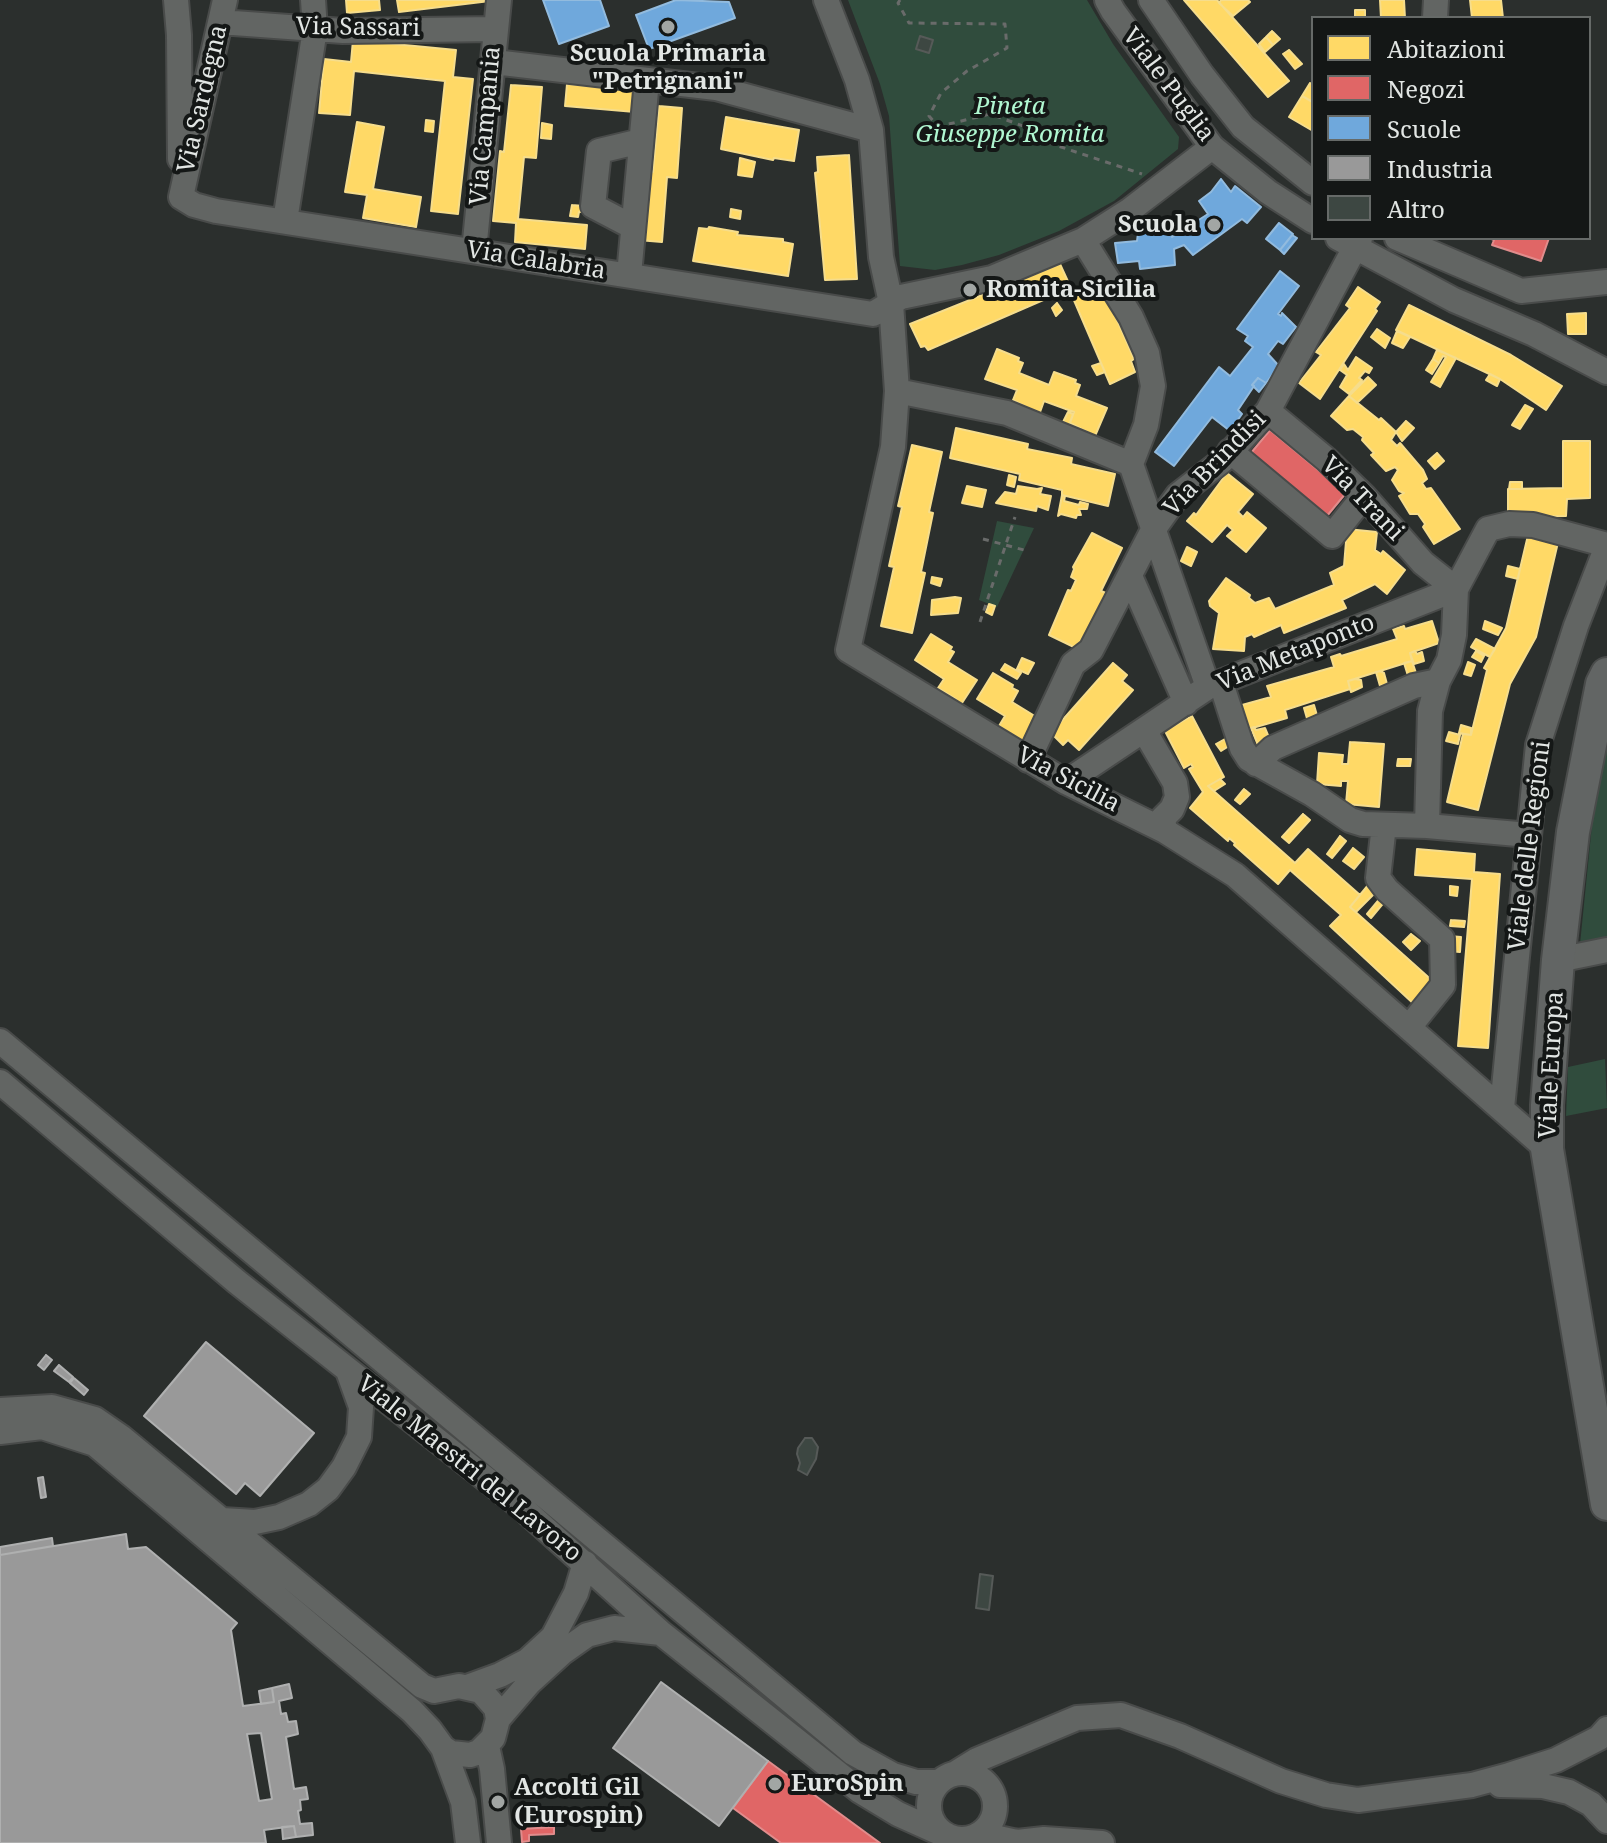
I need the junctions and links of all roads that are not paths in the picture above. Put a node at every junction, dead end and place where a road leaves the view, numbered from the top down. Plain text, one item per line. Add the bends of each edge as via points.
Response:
1 (176, 0) edge
2 (313, 0) edge
3 (499, 0) edge
4 (826, 0) edge
5 (1107, 0) edge
6 (1151, 0) edge
7 (223, 11) edge
8 (315, 29) junction
9 (495, 29) junction
10 (494, 62) junction
11 (647, 80) junction
12 (1224, 105) junction
13 (1197, 127) junction
14 (1243, 127) junction
15 (871, 130) junction
16 (641, 141) junction
17 (1216, 150) junction
18 (1311, 181) edge
19 (181, 197) junction
20 (1311, 220) edge
21 (285, 221) junction
22 (633, 227) junction
23 (1083, 240) junction
24 (1402, 240) edge
25 (1351, 242) edge
26 (474, 251) junction
27 (629, 275) junction
28 (1607, 282) edge
29 (1521, 291) junction
30 (891, 303) junction
31 (1508, 323) junction
32 (1607, 372) edge
33 (897, 391) junction
34 (1268, 411) junction
35 (1230, 451) junction
36 (1131, 464) junction
37 (1364, 496) junction
38 (1153, 530) junction
39 (1607, 546) edge
40 (1130, 576) junction
41 (1456, 589) junction
42 (1607, 674) edge
43 (1438, 681) junction
44 (1214, 685) junction
45 (1186, 703) junction
46 (1145, 732) junction
47 (1028, 760) junction
48 (1256, 764) junction
49 (1066, 782) junction
50 (1384, 825) junction
51 (1427, 826) junction
52 (1165, 831) junction
53 (1529, 835) junction
54 (1607, 950) edge
55 (1558, 960) junction
56 (1410, 1026) junction
57 (0, 1041) edge
58 (0, 1082) edge
59 (1502, 1108) junction
60 (1547, 1149) junction
61 (1596, 1368) edge
62 (348, 1371) junction
63 (0, 1410) edge
64 (0, 1432) edge
65 (1607, 1504) edge
66 (222, 1520) junction
67 (585, 1563) junction
68 (661, 1633) junction
69 (460, 1688) junction
70 (498, 1719) junction
71 (1607, 1729) edge
72 (437, 1739) junction
73 (487, 1746) junction
74 (948, 1778) junction
75 (1472, 1785) junction
76 (995, 1812) junction
77 (1607, 1821) edge
78 (964, 1838) edge
79 (1044, 1839) junction
80 (468, 1843) edge
81 (499, 1843) edge
82 (1102, 1843) edge

1 - 19 street
2 - 8 street
3 - 9 street, Via Campania
4 - 15 street, Via Sicilia
5 - 13 street, Viale Puglia
6 - 12 street, Viale Puglia
7 - 8 street, Via Sassari
7 - 19 street, Via Sardegna
8 - 9 street, Via Sassari
8 - 21 street
9 - 10 street, Via Campania
10 - 11 street
10 - 26 street, Via Campania
11 - 15 street via 716,88
11 - 16 street
12 - 13 street
12 - 14 street, Viale Puglia
13 - 17 street, Viale Puglia
14 - 17 street, Via Calabria
14 - 18 street, Viale Puglia
15 - 30 street, Via Sicilia via 881,257
16 - 22 street
16 - 22 street via 599,151 593,206
17 - 20 street, Viale Puglia
17 - 23 street, Via Calabria
19 - 21 street, Via Calabria via 216,211
21 - 26 street, Via Calabria
22 - 27 street
23 - 30 street, Via Calabria via 992,278
23 - 36 street via 1147,353 1153,386
24 - 29 street
25 - 31 street via 1454,300
25 - 34 street, Via Brindisi
26 - 27 street, Via Calabria
27 - 30 street, Via Calabria via 873,314
28 - 29 street
29 - 31 street
30 - 33 street, Via Sicilia
31 - 32 street
33 - 36 street via 1007,413
33 - 47 street, Via Sicilia via 893,447 848,650
34 - 35 street, Via Brindisi
34 - 37 street, Via Trani
35 - 37 street via 1332,536
35 - 38 street, Via Brindisi via 1178,495
36 - 38 street
37 - 41 street, Via Trani via 1412,552
38 - 40 street, Via Brindisi
38 - 44 street
39 - 41 street via 1533,525 1488,529
39 - 53 street, Viale delle Regioni via 1538,745
40 - 45 street
40 - 47 street, Via Brindisi via 1091,650 1073,664
41 - 43 street via 1454,635
41 - 44 street, Via Metaponto
42 - 55 main road, Viale Europa via 1573,832
43 - 48 street via 1414,686 1273,748
43 - 51 street via 1430,711
44 - 45 street, Via Metaponto
44 - 48 street via 1242,748
45 - 46 street, Via Metaponto
46 - 49 street, Via Metaponto
46 - 52 street via 1175,783 1177,797 1163,818
47 - 49 street, Via Sicilia
48 - 50 street via 1350,820
49 - 52 street, Via Sicilia
50 - 51 street
50 - 56 street via 1378,878 1442,939 1443,985
51 - 53 street
52 - 56 street, Via Sicilia via 1235,875
53 - 59 street, Viale delle Regioni
54 - 55 street
55 - 60 main road, Viale Europa
56 - 59 street, Via Sicilia
57 - 74 street, Viale Maestri del Lavoro via 853,1753 916,1782
58 - 62 street, Viale Maestri del Lavoro
59 - 60 street, Via Sicilia
60 - 61 main road, Viale Europa
61 - 65 main road, Viale Europa
62 - 66 street via 361,1407 359,1437 328,1489 279,1517
62 - 67 street, Viale Maestri del Lavoro
63 - 66 street via 52,1407 95,1419
64 - 72 street via 42,1427 95,1444
66 - 69 street via 422,1686 434,1691
67 - 68 street, Viale Maestri del Lavoro
67 - 69 street via 553,1637 527,1661
68 - 70 street via 614,1628 587,1635 529,1683
68 - 78 street, Viale Maestri del Lavoro via 860,1791 898,1814
69 - 70 street via 490,1698
69 - 72 street via 432,1706
70 - 73 street
71 - 75 street via 1556,1760
72 - 73 street via 451,1753 470,1755
72 - 80 street via 463,1802
73 - 81 street
74 - 75 street via 977,1760 1077,1718 1121,1715 1326,1795 1358,1800
74 - 76 street via 971,1773 981,1778 992,1789
74 - 78 street via 932,1792 930,1816 940,1831
75 - 77 street via 1543,1786 1569,1792
76 - 78 street via 988,1828
76 - 79 street via 1011,1826
78 - 79 street, Viale Maestri del Lavoro
79 - 82 street, Viale Maestri del Lavoro

